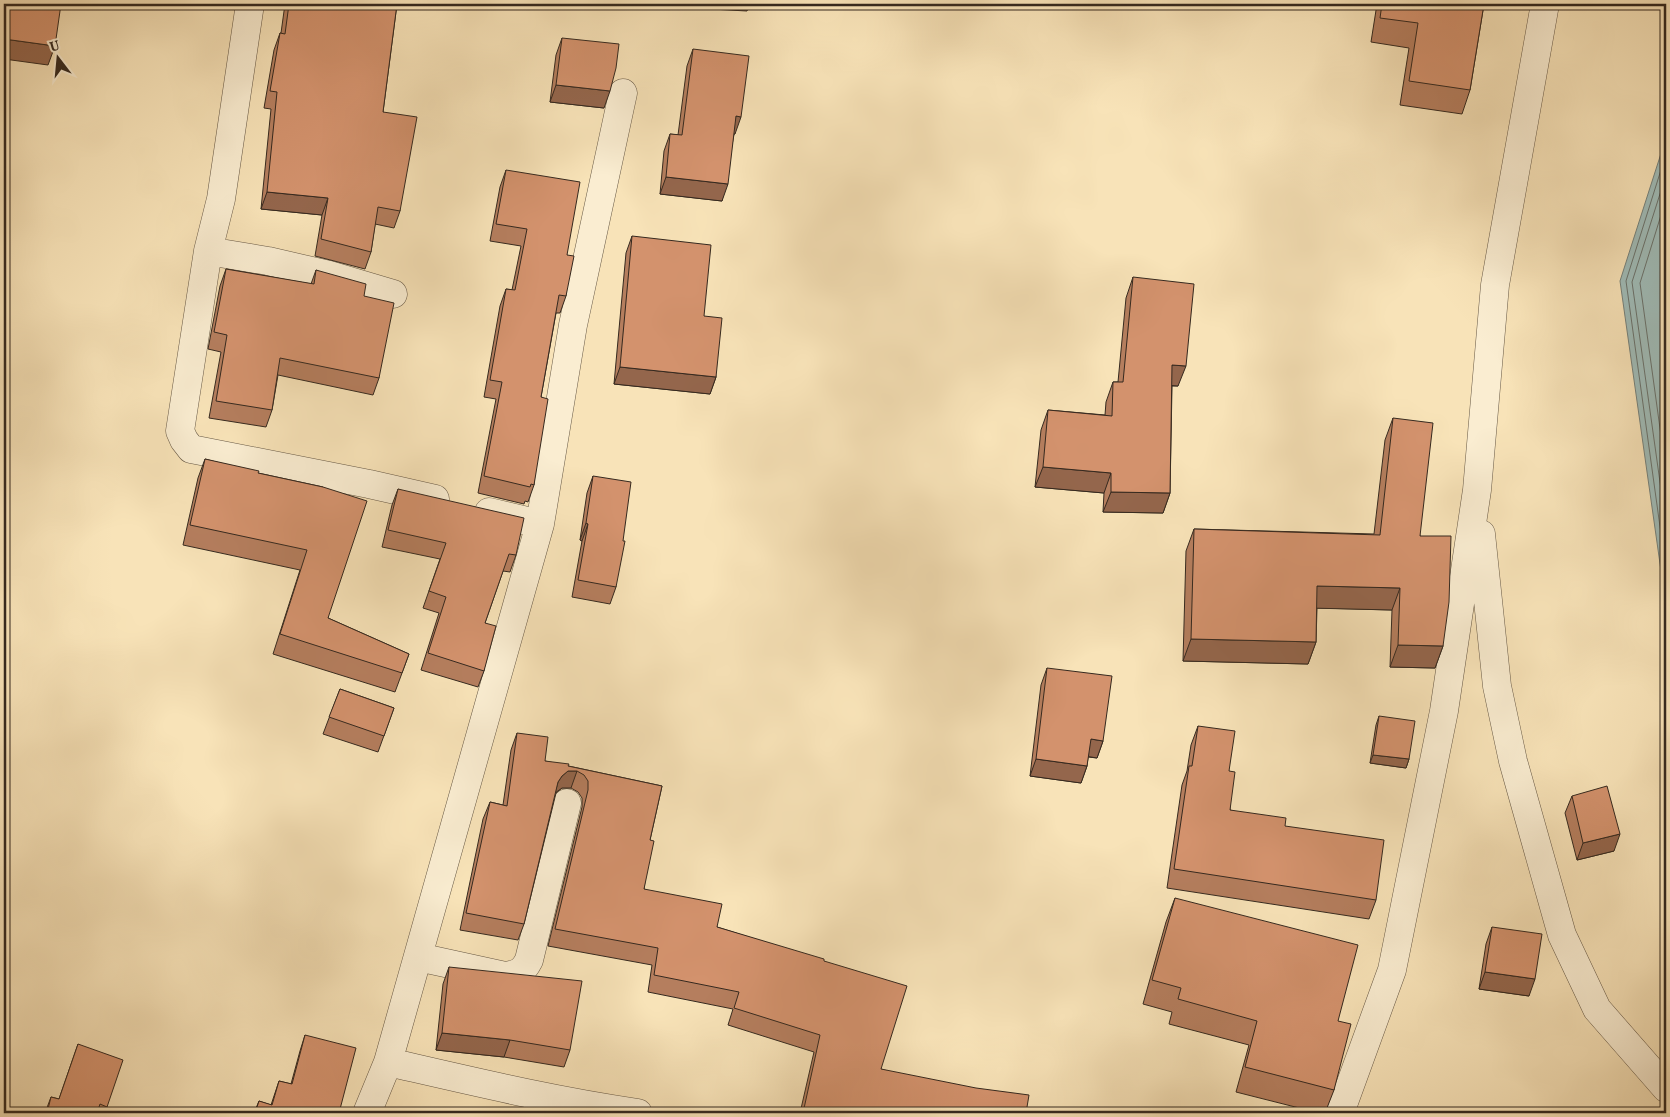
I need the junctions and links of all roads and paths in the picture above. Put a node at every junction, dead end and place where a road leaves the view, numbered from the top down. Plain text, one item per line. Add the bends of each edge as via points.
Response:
1 (250, 4) edge
2 (1545, 4) edge
3 (623, 93) dead end
4 (208, 251) junction
5 (393, 294) dead end
6 (1477, 490) junction
7 (540, 524) junction
8 (567, 803) dead end
9 (418, 957) junction
10 (388, 1062) junction
11 (1666, 1088) edge
12 (367, 1113) edge
13 (638, 1113) edge
14 (1340, 1113) edge

1 - 4 street via 221,199
2 - 6 street via 1495,285
3 - 7 street via 573,325
4 - 5 street via 320,272
4 - 7 street via 180,431 191,449 369,484
6 - 11 street via 1497,686 1513,761 1562,934 1597,1008
6 - 14 street via 1444,711 1392,970
7 - 9 street
8 - 9 street via 524,970 505,976
9 - 10 street
10 - 12 street
10 - 13 street via 593,1107

